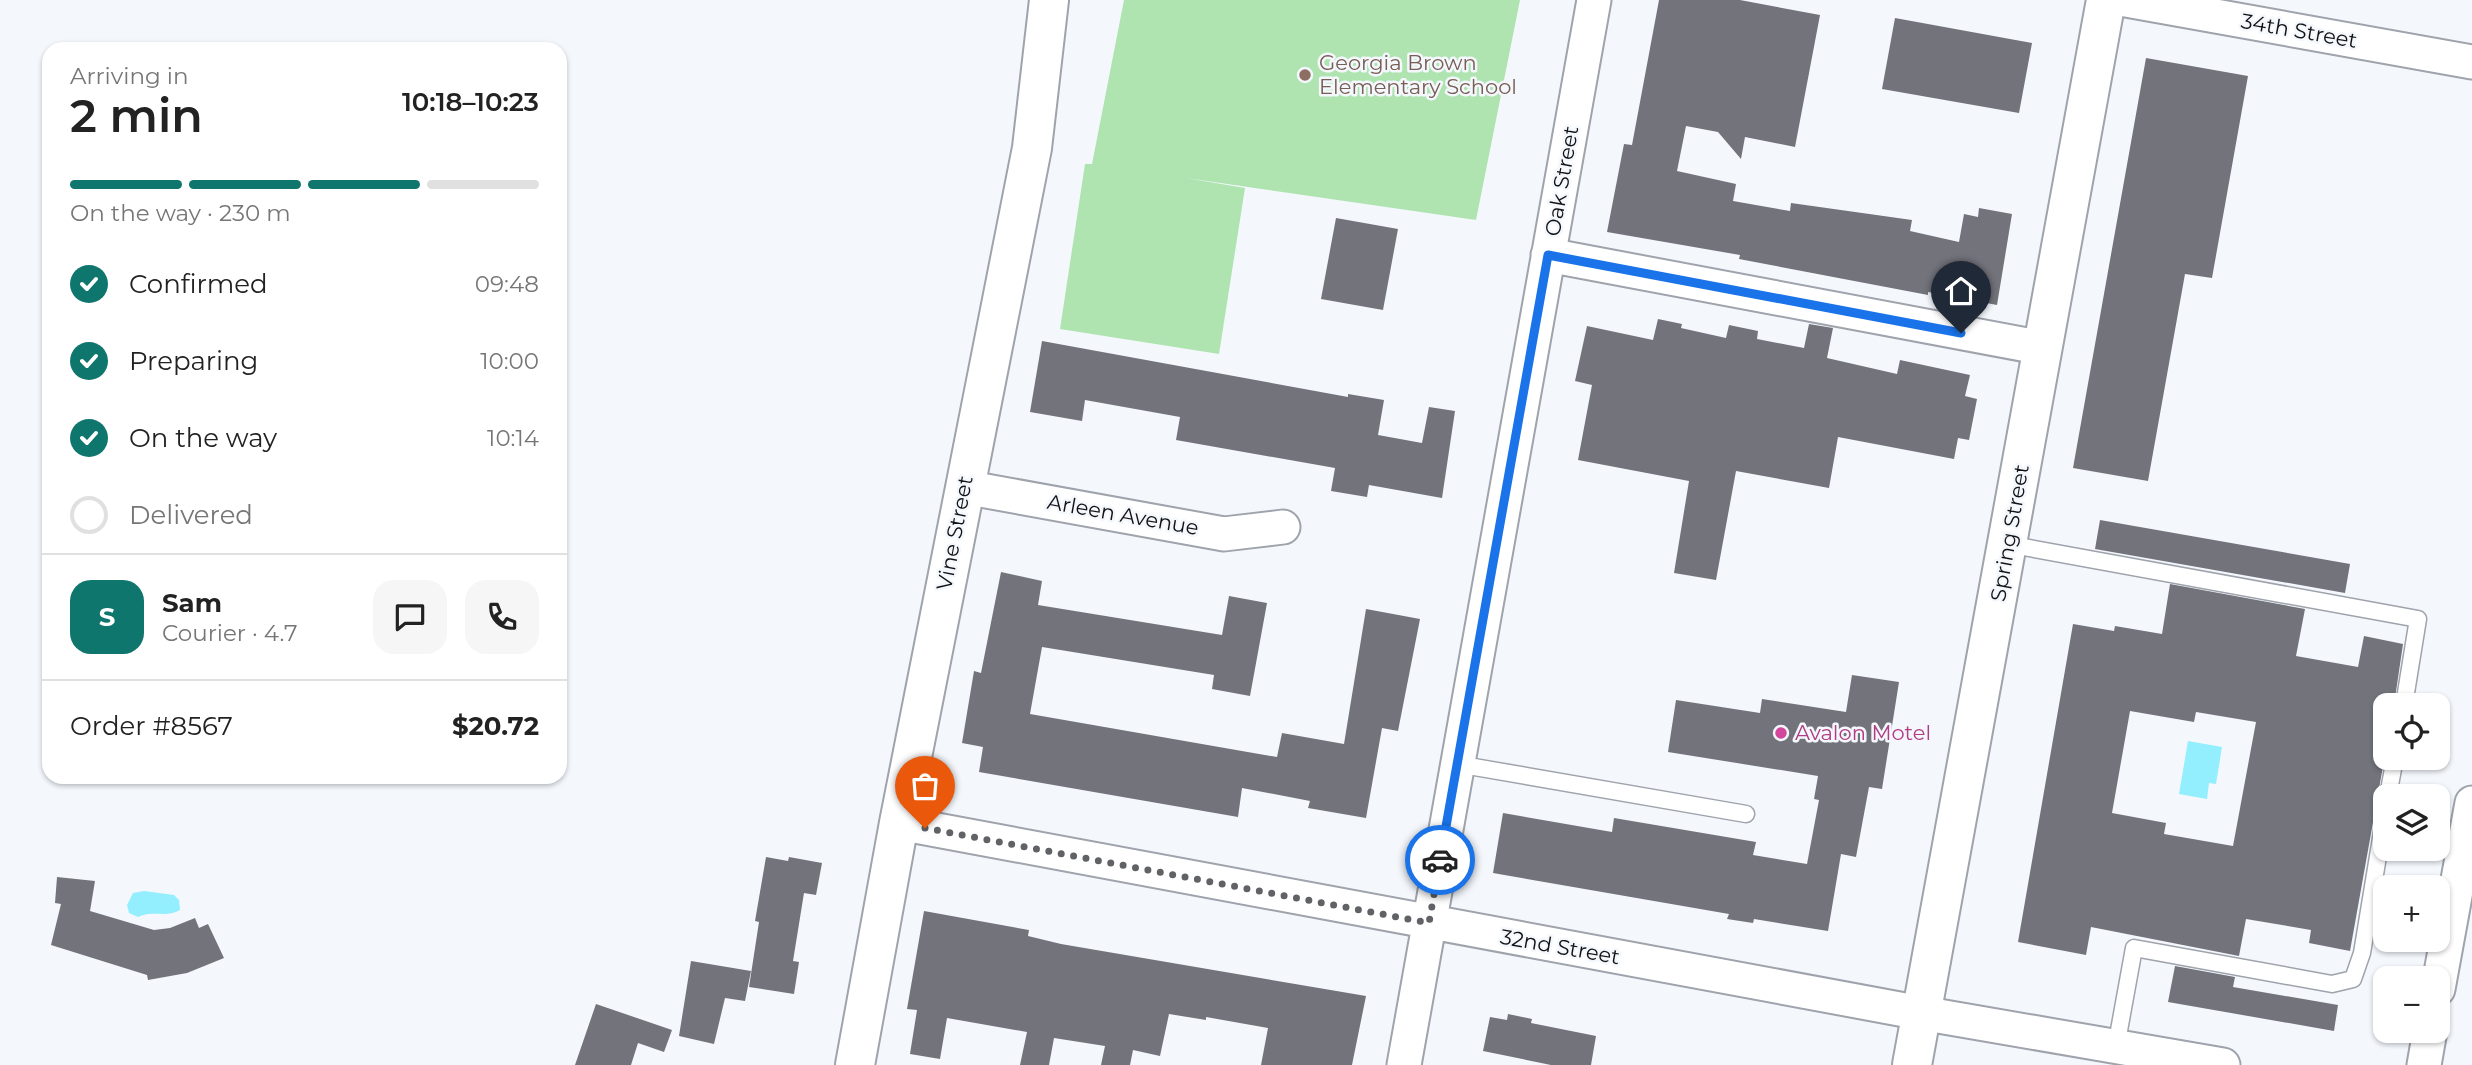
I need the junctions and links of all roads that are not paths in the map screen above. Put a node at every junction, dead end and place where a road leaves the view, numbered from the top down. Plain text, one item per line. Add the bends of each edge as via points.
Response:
1 (1049, 0) edge
2 (1594, 0) edge
3 (2106, 0) edge
4 (2126, 0) edge
5 (2472, 62) edge
6 (1548, 255) junction
7 (2043, 348) junction
8 (964, 487) junction
9 (1283, 527) dead end
10 (2007, 544) junction
11 (2406, 693) edge
12 (1457, 764) junction
13 (2472, 803) edge
14 (1746, 814) dead end
15 (899, 823) junction
16 (2377, 861) edge
17 (1429, 923) junction
18 (2442, 966) edge
19 (1922, 1013) junction
20 (2428, 1043) edge
21 (2116, 1046) junction
22 (855, 1065) edge
23 (1404, 1065) edge
24 (1912, 1065) edge
25 (2223, 1065) edge
26 (2424, 1065) edge

1 - 8 main road, Vine Street via 1032,148
2 - 6 street, Oak Street
3 - 7 main road, Spring Street
4 - 5 street, 34th Street
6 - 7 street
6 - 12 street, Oak Street
7 - 10 main road, Spring Street
8 - 9 street, Arleen Avenue via 1224,534
8 - 15 main road, Vine Street
10 - 11 lane via 2418,619
10 - 19 main road, Spring Street
12 - 14 lane
12 - 17 street, Oak Street
13 - 18 street
15 - 17 street, 32nd Street
15 - 22 main road, Vine Street
16 - 21 lane via 2362,953 2353,979 2332,984 2134,948
17 - 19 street, 32nd Street
17 - 23 street, Oak Street
19 - 21 street, 32nd Street
19 - 24 main road, Spring Street
20 - 26 street
21 - 25 street, 32nd Street

